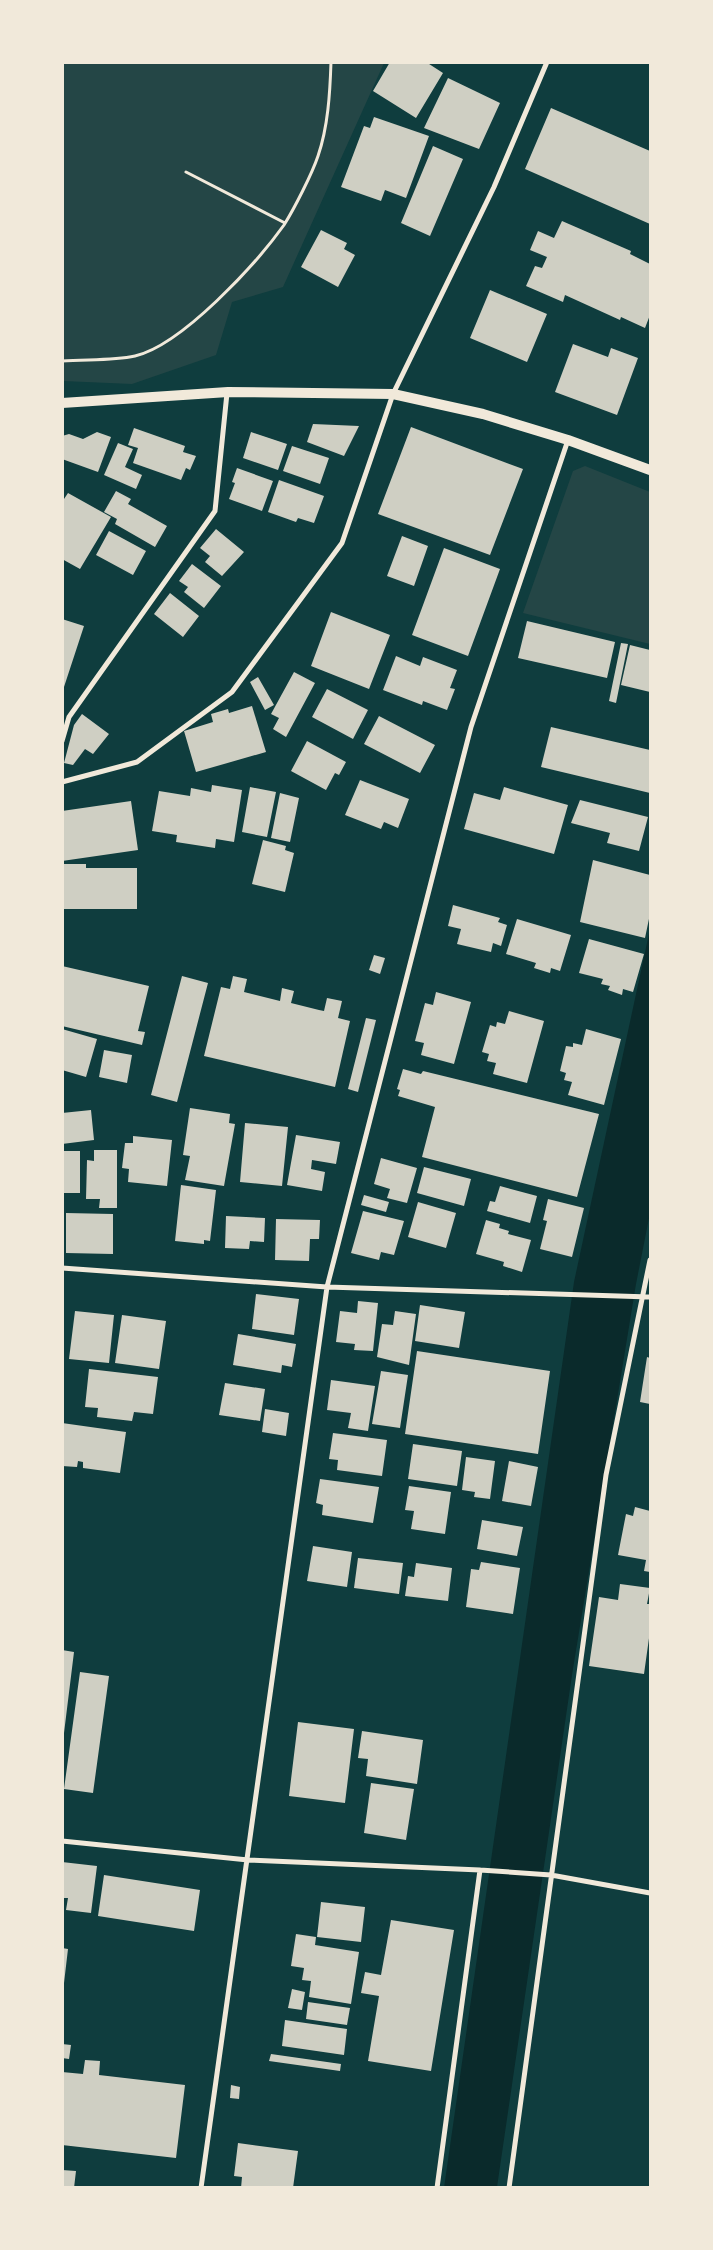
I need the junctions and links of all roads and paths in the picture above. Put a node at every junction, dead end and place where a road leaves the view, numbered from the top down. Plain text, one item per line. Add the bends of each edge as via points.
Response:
1 (331, 62) edge
2 (548, 62) edge
3 (186, 172) dead end
4 (285, 223) junction
5 (62, 361) edge
6 (228, 392) junction
7 (393, 394) junction
8 (62, 403) edge
9 (568, 440) junction
10 (650, 470) edge
11 (62, 741) edge
12 (62, 782) edge
13 (650, 1260) edge
14 (62, 1268) edge
15 (327, 1287) junction
16 (641, 1296) junction
17 (650, 1297) edge
18 (62, 1841) edge
19 (248, 1860) junction
20 (480, 1870) junction
21 (551, 1875) junction
22 (650, 1893) edge
23 (201, 2188) edge
24 (437, 2188) edge
25 (509, 2188) edge

1 - 4 path via 330,94 318,157
2 - 7 street via 494,187
3 - 4 path
4 - 5 path via 223,294 174,338 135,356
6 - 7 main road
6 - 8 main road
6 - 11 street via 215,511 69,717
7 - 9 main road via 483,414
7 - 12 street via 342,543 232,692 137,762
9 - 10 main road
9 - 15 street via 471,727
13 - 16 street
14 - 15 street
15 - 16 street
15 - 19 street
16 - 17 street
16 - 21 street via 606,1475
18 - 19 street
19 - 20 street
19 - 23 street
20 - 21 street
20 - 24 street
21 - 22 street
21 - 25 street

